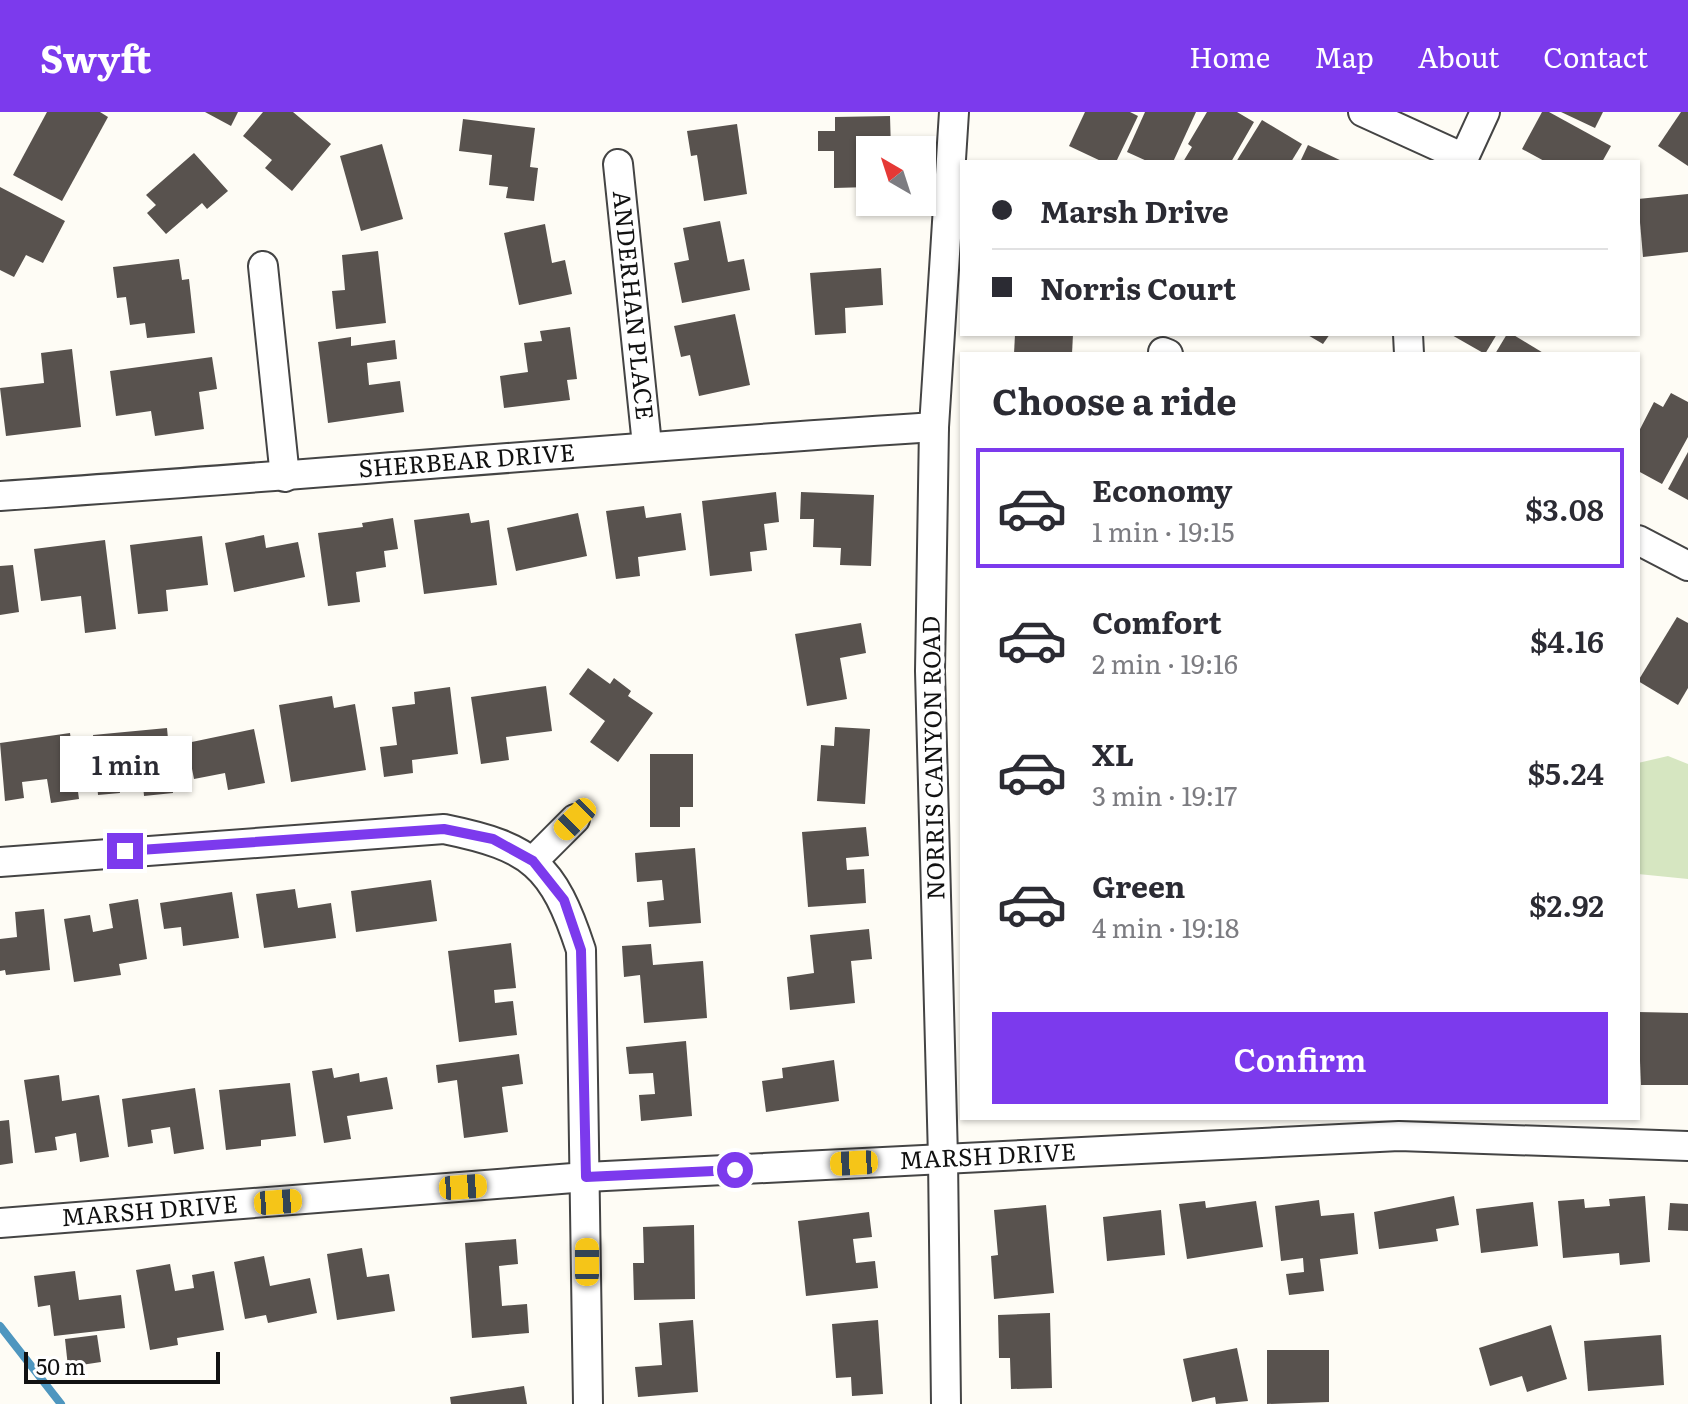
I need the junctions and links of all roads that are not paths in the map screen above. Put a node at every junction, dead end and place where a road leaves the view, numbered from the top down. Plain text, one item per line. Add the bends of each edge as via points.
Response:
1 (954, 112) edge
2 (1363, 112) edge
3 (1485, 112) edge
4 (1463, 160) edge
5 (618, 164) dead end
6 (263, 266) dead end
7 (934, 427) junction
8 (647, 445) junction
9 (285, 477) junction
10 (0, 496) edge
11 (1640, 541) edge
12 (1688, 566) edge
13 (575, 819) dead end
14 (533, 861) junction
15 (0, 862) edge
16 (1399, 1127) edge
17 (1688, 1146) edge
18 (943, 1158) junction
19 (586, 1177) junction
20 (0, 1223) edge
21 (588, 1404) edge
22 (946, 1404) edge

1 - 7 street, NORRIS CANYON ROAD
2 - 4 street
3 - 4 street
5 - 8 street, ANDERHAN PLACE
6 - 9 street
7 - 8 street, SHERBEAR DRIVE
7 - 18 street, NORRIS CANYON ROAD via 930,671
8 - 9 street, SHERBEAR DRIVE
9 - 10 street, SHERBEAR DRIVE
11 - 12 street
13 - 14 street
14 - 15 street via 493,839 444,829
14 - 19 street via 564,900 581,950
16 - 17 street, MARSH DRIVE
16 - 18 street, MARSH DRIVE
18 - 19 street, MARSH DRIVE
18 - 22 street, NORRIS CANYON ROAD
19 - 20 street, MARSH DRIVE
19 - 21 street

